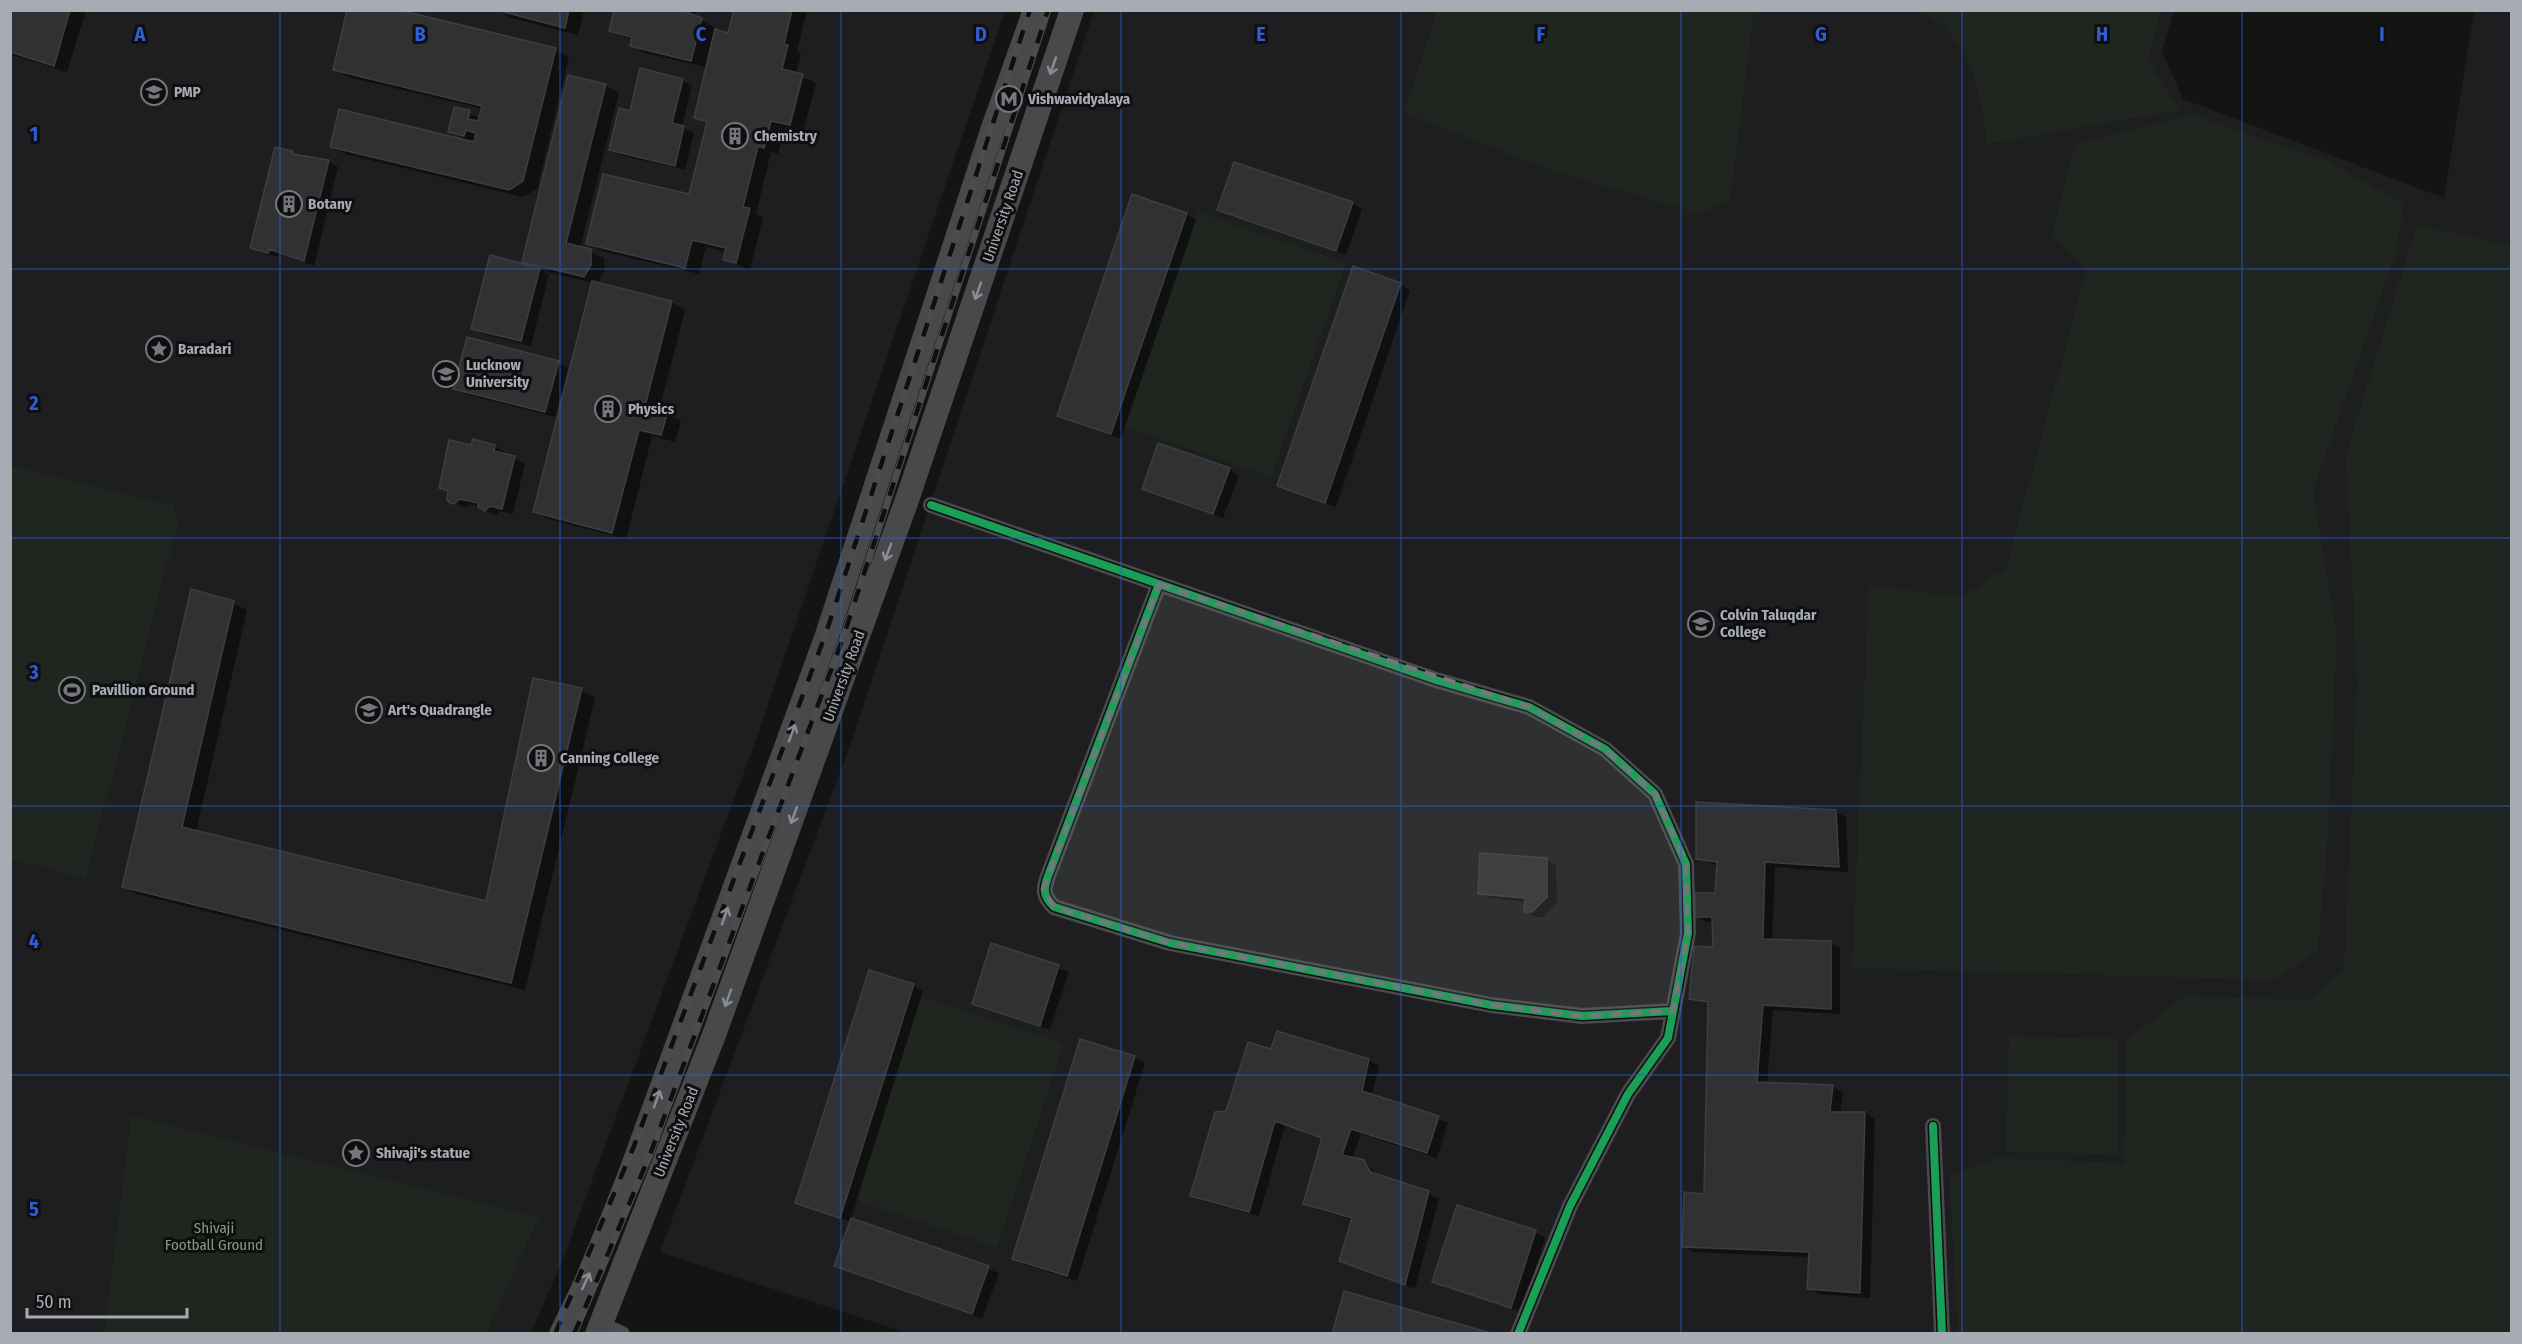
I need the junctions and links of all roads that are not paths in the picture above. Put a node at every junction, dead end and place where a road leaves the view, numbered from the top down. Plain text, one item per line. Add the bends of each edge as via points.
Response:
1 (1035, 10) edge
2 (1072, 10) edge
3 (931, 504) dead end
4 (1159, 584) junction
5 (1673, 1011) junction
6 (1933, 1126) dead end
7 (619, 1202) junction
8 (644, 1212) junction
9 (606, 1331) edge
10 (561, 1334) edge
11 (1518, 1334) edge
12 (1942, 1334) edge

7 -> 1 main road, University Road via 826,638
2 -> 8 main road, University Road via 908,497 714,1035
3 - 4 street
4 - 5 street via 1436,680 1529,707 1605,749 1655,794 1686,864 1688,933
4 - 5 street via 1043,889 1054,907 1170,943 1491,1005 1582,1016
5 - 11 street via 1668,1038 1628,1094 1570,1206
6 - 12 street
7 - 8 main road
10 -> 7 main road, University Road
8 - 9 main road, University Road

